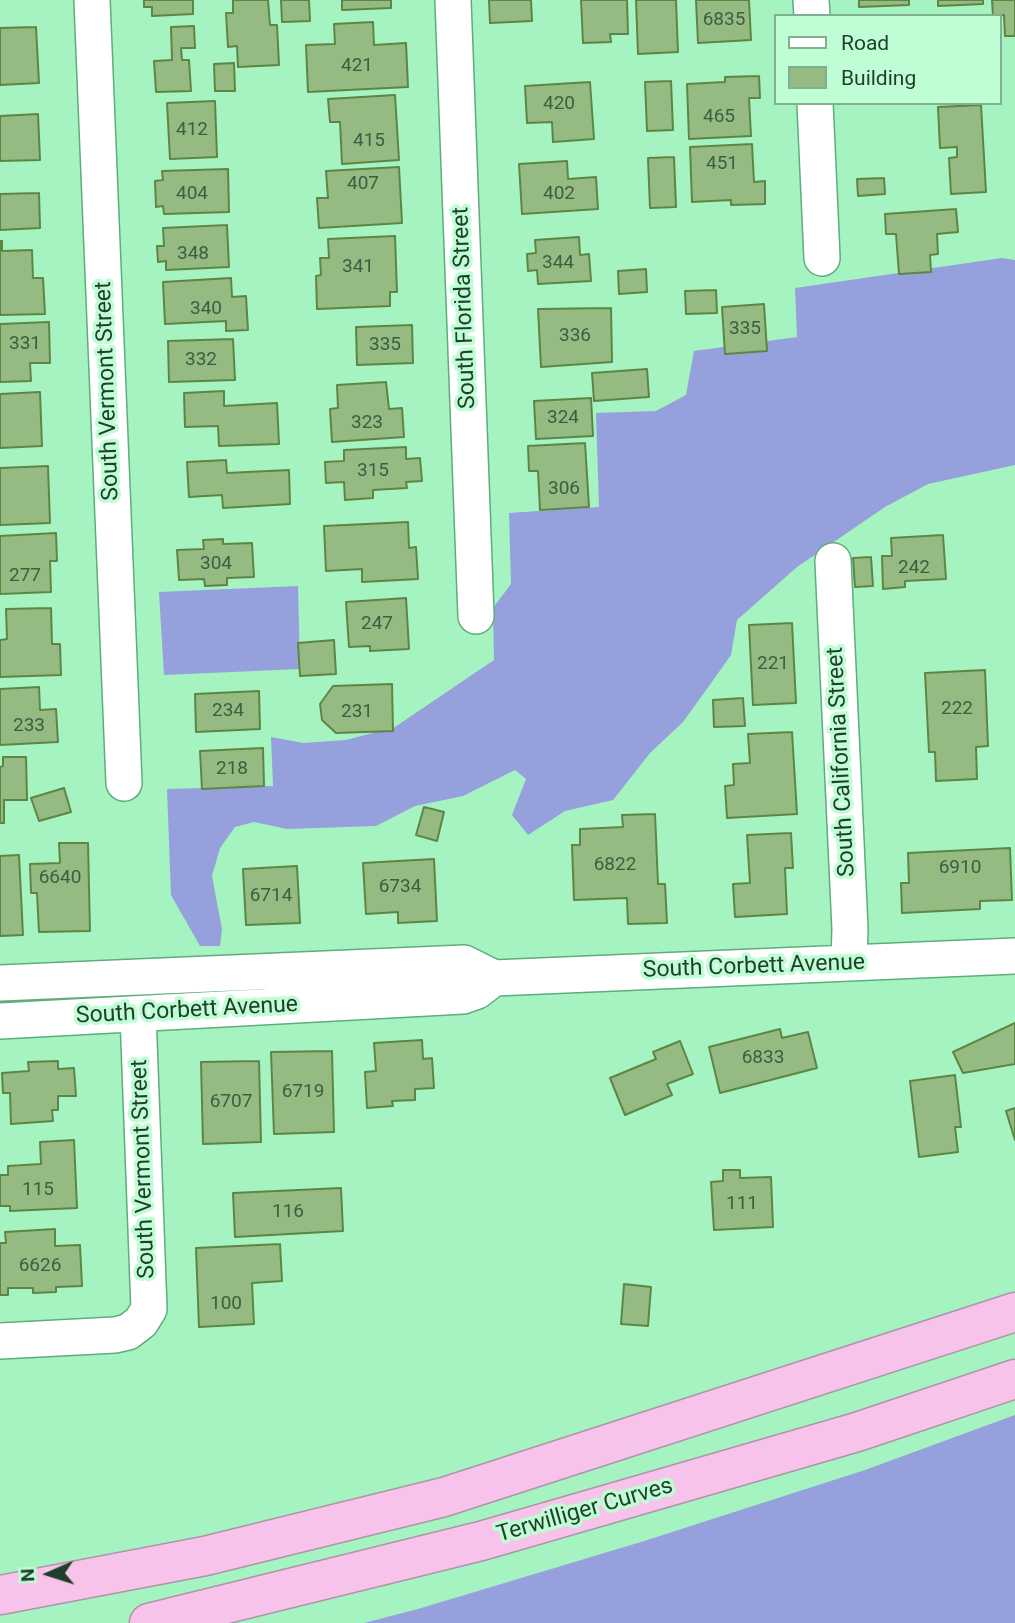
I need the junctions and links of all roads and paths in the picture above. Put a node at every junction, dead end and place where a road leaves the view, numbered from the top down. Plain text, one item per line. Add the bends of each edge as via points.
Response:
1 (92, 0) edge
2 (453, 0) edge
3 (816, 105) edge
4 (822, 258) dead end
5 (833, 561) dead end
6 (477, 616) dead end
7 (124, 783) dead end
8 (1015, 956) edge
9 (849, 963) junction
10 (494, 978) junction
11 (0, 983) edge
12 (138, 1014) junction
13 (0, 1021) edge
14 (1015, 1312) edge
15 (0, 1341) edge
16 (1015, 1379) edge
17 (0, 1595) edge
18 (149, 1623) edge

1 - 7 street, South Vermont Street
2 - 6 street, South Florida Street
3 - 4 street
5 - 9 street, South California Street
8 - 9 street, South Corbett Avenue
9 - 10 street, South Corbett Avenue
10 - 11 street, South Corbett Avenue via 464,963
10 - 12 street, South Corbett Avenue via 463,996
12 - 13 street, South Corbett Avenue
12 - 15 street, South Vermont Street via 149,1309 128,1332 115,1335
14 - 17 highway via 444,1497 205,1556
16 - 18 highway, Terwilliger Curves via 857,1432 481,1541

